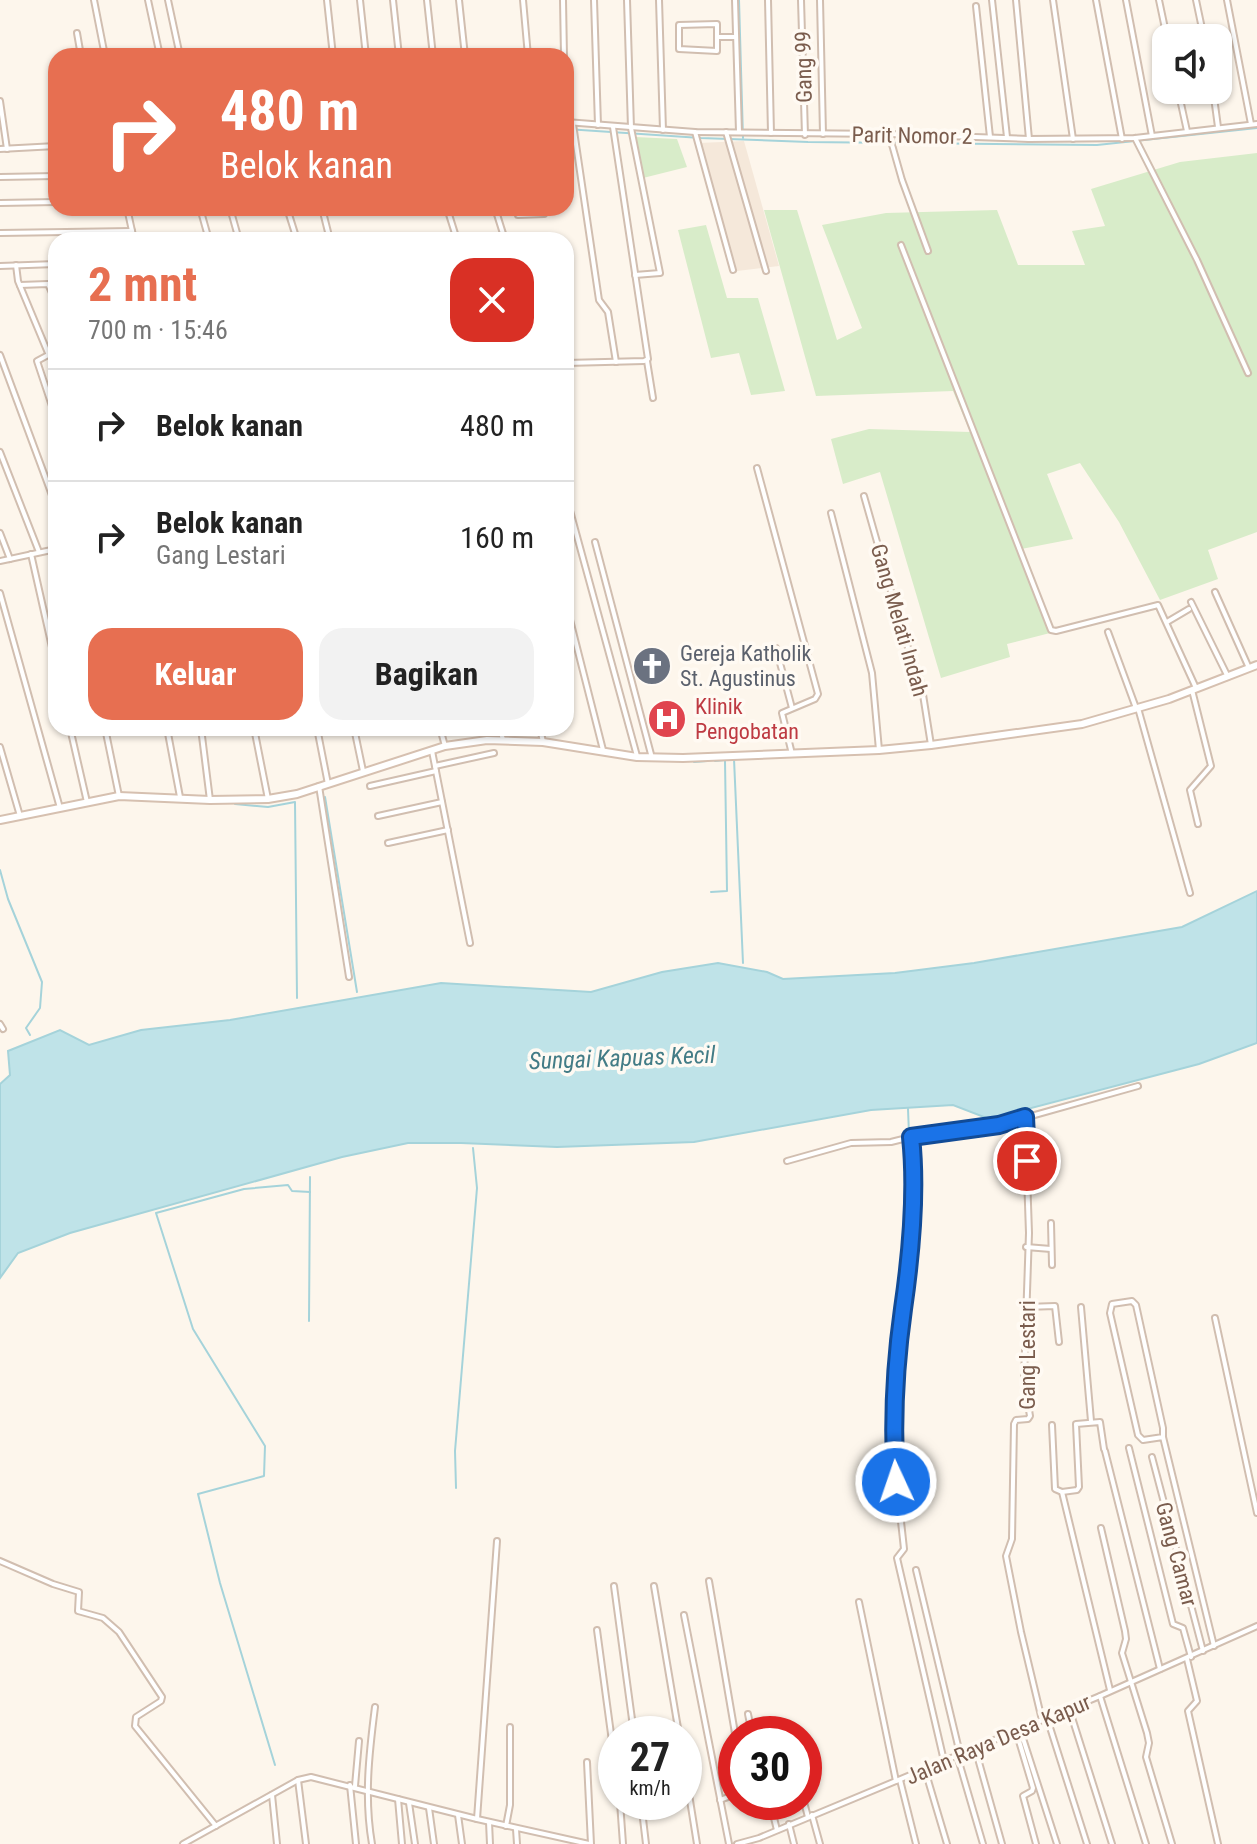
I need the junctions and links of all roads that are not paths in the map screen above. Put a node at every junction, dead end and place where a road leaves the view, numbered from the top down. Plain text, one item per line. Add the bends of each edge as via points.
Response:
1 (94, 0) edge
2 (148, 0) edge
3 (168, 0) edge
4 (327, 0) edge
5 (360, 0) edge
6 (393, 0) edge
7 (427, 0) edge
8 (459, 0) edge
9 (523, 0) edge
10 (563, 0) edge
11 (594, 0) edge
12 (627, 0) edge
13 (659, 0) edge
14 (735, 0) edge
15 (768, 0) edge
16 (801, 0) edge
17 (820, 0) edge
18 (992, 0) edge
19 (1016, 0) edge
20 (1053, 0) edge
21 (1096, 0) edge
22 (1126, 0) edge
23 (1159, 0) edge
24 (1196, 0) edge
25 (1227, 0) edge
26 (976, 6) dead end
27 (1164, 24) edge
28 (1201, 24) edge
29 (77, 33) dead end
30 (718, 37) junction
31 (736, 37) junction
32 (80, 48) edge
33 (103, 48) edge
34 (158, 48) edge
35 (178, 48) edge
36 (332, 48) edge
37 (365, 48) edge
38 (398, 48) edge
39 (432, 48) edge
40 (464, 48) edge
41 (527, 48) edge
42 (564, 48) edge
43 (0, 101) edge
44 (1181, 104) edge
45 (1215, 104) edge
46 (1, 115) edge
47 (574, 124) edge
48 (1254, 124) edge
49 (598, 125) junction
50 (613, 127) junction
51 (1218, 127) junction
52 (631, 128) junction
53 (663, 130) junction
54 (1187, 131) junction
55 (695, 132) junction
56 (726, 132) junction
57 (739, 132) junction
58 (771, 133) junction
59 (889, 134) junction
60 (805, 135) junction
61 (823, 135) junction
62 (574, 136) edge
63 (1152, 136) junction
64 (990, 137) junction
65 (1007, 137) junction
66 (1135, 138) junction
67 (1029, 139) junction
68 (1073, 139) junction
69 (1122, 139) junction
70 (48, 146) edge
71 (0, 149) edge
72 (7, 149) junction
73 (48, 176) edge
74 (0, 177) edge
75 (48, 202) edge
76 (0, 203) edge
77 (129, 216) edge
78 (132, 231) joint
79 (48, 232) edge
80 (66, 232) edge
81 (0, 233) edge
82 (901, 245) dead end
83 (928, 251) dead end
84 (48, 264) edge
85 (16, 265) junction
86 (0, 266) edge
87 (733, 270) dead end
88 (766, 271) dead end
89 (635, 275) junction
90 (48, 284) edge
91 (20, 285) junction
92 (48, 344) edge
93 (0, 355) edge
94 (48, 356) edge
95 (647, 361) junction
96 (616, 362) junction
97 (574, 363) edge
98 (1248, 373) dead end
99 (48, 394) edge
100 (653, 398) dead end
101 (0, 452) edge
102 (757, 468) dead end
103 (48, 484) edge
104 (864, 496) dead end
105 (831, 513) dead end
106 (574, 525) edge
107 (0, 533) edge
108 (595, 542) dead end
109 (48, 550) edge
110 (39, 552) junction
111 (31, 554) junction
112 (10, 559) junction
113 (0, 561) edge
114 (1215, 592) dead end
115 (0, 593) edge
116 (1191, 602) dead end
117 (1189, 609) dead end
118 (1167, 622) junction
119 (48, 629) edge
120 (1108, 632) dead end
121 (574, 636) edge
122 (776, 648) dead end
123 (1257, 665) edge
124 (1249, 668) junction
125 (1228, 677) junction
126 (1194, 689) junction
127 (792, 708) junction
128 (1137, 708) junction
129 (72, 736) edge
130 (107, 736) edge
131 (169, 736) edge
132 (202, 736) edge
133 (256, 736) edge
134 (319, 736) edge
135 (356, 736) edge
136 (442, 736) edge
137 (502, 736) edge
138 (542, 736) edge
139 (503, 740) junction
140 (543, 742) junction
141 (931, 745) junction
142 (445, 746) junction
143 (0, 747) edge
144 (603, 750) junction
145 (879, 750) junction
146 (432, 751) junction
147 (494, 753) dead end
148 (792, 754) junction
149 (637, 757) junction
150 (652, 758) junction
151 (436, 768) junction
152 (363, 771) junction
153 (328, 784) junction
154 (319, 786) junction
155 (370, 786) dead end
156 (119, 796) junction
157 (180, 797) junction
158 (268, 799) junction
159 (210, 800) junction
160 (87, 802) junction
161 (442, 802) junction
162 (60, 808) junction
163 (378, 816) dead end
164 (20, 818) junction
165 (0, 820) edge
166 (1198, 824) dead end
167 (448, 830) junction
168 (388, 843) dead end
169 (1190, 893) dead end
170 (470, 943) dead end
171 (349, 977) dead end
172 (1138, 1086) dead end
173 (1025, 1117) junction
174 (911, 1137) junction
175 (787, 1161) dead end
176 (1051, 1223) dead end
177 (1026, 1247) junction
178 (1051, 1249) junction
179 (1052, 1265) dead end
180 (1026, 1307) junction
181 (1081, 1307) dead end
182 (1215, 1318) dead end
183 (1059, 1342) dead end
184 (1091, 1421) junction
185 (1052, 1425) dead end
186 (1163, 1437) junction
187 (1129, 1448) dead end
188 (1152, 1457) dead end
189 (1062, 1492) junction
190 (1257, 1513) edge
191 (1101, 1528) dead end
192 (497, 1541) dead end
193 (0, 1561) edge
194 (916, 1570) dead end
195 (709, 1581) dead end
196 (614, 1586) dead end
197 (654, 1586) dead end
198 (859, 1602) dead end
199 (684, 1615) dead end
200 (1257, 1626) edge
201 (597, 1630) dead end
202 (1214, 1646) junction
203 (1203, 1651) junction
204 (1189, 1658) junction
205 (1160, 1669) junction
206 (1131, 1682) junction
207 (1110, 1690) junction
208 (1100, 1696) junction
209 (375, 1707) dead end
210 (1069, 1708) junction
211 (609, 1716) edge
212 (632, 1716) edge
213 (676, 1716) edge
214 (732, 1716) edge
215 (1044, 1719) junction
216 (510, 1727) dead end
217 (1018, 1730) junction
218 (359, 1741) dead end
219 (975, 1748) junction
220 (958, 1755) junction
221 (944, 1761) junction
222 (587, 1762) dead end
223 (925, 1770) junction
224 (298, 1780) junction
225 (898, 1780) junction
226 (352, 1786) junction
227 (366, 1790) junction
228 (718, 1790) edge
229 (272, 1795) junction
230 (398, 1799) junction
231 (409, 1803) junction
232 (429, 1808) junction
233 (822, 1811) edge
234 (458, 1815) junction
235 (477, 1819) junction
236 (621, 1820) edge
237 (643, 1820) edge
238 (693, 1820) edge
239 (724, 1820) edge
240 (774, 1820) edge
241 (800, 1820) edge
242 (811, 1820) edge
243 (489, 1822) junction
244 (789, 1824) junction
245 (216, 1826) junction
246 (506, 1826) junction
247 (516, 1829) junction
248 (777, 1830) junction
249 (760, 1841) edge
250 (193, 1842) edge
251 (581, 1843) edge
252 (183, 1844) edge
253 (277, 1844) edge
254 (306, 1844) edge
255 (356, 1844) edge
256 (372, 1844) edge
257 (402, 1844) edge
258 (415, 1844) edge
259 (434, 1844) edge
260 (462, 1844) edge
261 (490, 1844) edge
262 (517, 1844) edge
263 (590, 1844) edge
264 (623, 1844) edge
265 (646, 1844) edge
266 (697, 1844) edge
267 (729, 1844) edge
268 (737, 1844) edge
269 (794, 1844) edge
270 (820, 1844) edge
271 (916, 1844) edge
272 (947, 1844) edge
273 (983, 1844) edge
274 (1002, 1844) edge
275 (1036, 1844) edge
276 (1057, 1844) edge
277 (1087, 1844) edge
278 (1112, 1844) edge
279 (1146, 1844) edge
280 (1172, 1844) edge
281 (1218, 1844) edge

1 - 33 street
2 - 34 street
3 - 35 street
4 - 36 street
5 - 37 street
6 - 38 street
7 - 39 street
8 - 40 street
9 - 41 street
10 - 42 street
11 - 49 street
12 - 52 street
13 - 53 street
14 - 31 street
15 - 58 street
16 - 60 street, Gang 99
17 - 61 street
18 - 65 street
19 - 67 street
20 - 68 street
21 - 69 street
22 - 63 street
23 - 27 street
24 - 28 street
25 - 48 street
26 - 64 street
29 - 32 street
30 - 30 street via 717,51 680,50 678,26 717,24
30 - 31 street
31 - 57 street
43 - 46 street
44 - 54 street
45 - 51 street
46 - 72 street
47 - 49 street, Parit Nomor 2
48 - 51 street, Parit Nomor 2
49 - 50 street, Parit Nomor 2
50 - 52 street, Parit Nomor 2
50 - 89 street
51 - 54 street, Parit Nomor 2
52 - 53 street, Parit Nomor 2
52 - 89 street via 660,273
53 - 55 street, Parit Nomor 2
54 - 63 street, Parit Nomor 2
55 - 56 street, Parit Nomor 2
55 - 87 street
56 - 57 street, Parit Nomor 2
56 - 88 street
57 - 58 street, Parit Nomor 2
58 - 60 street, Parit Nomor 2
59 - 61 street, Parit Nomor 2
59 - 64 street, Parit Nomor 2
59 - 83 street
60 - 61 street, Parit Nomor 2
62 - 96 street via 599,300 608,312
63 - 66 street, Parit Nomor 2
64 - 65 street, Parit Nomor 2
65 - 67 street, Parit Nomor 2
66 - 69 street, Parit Nomor 2
66 - 98 street
67 - 68 street, Parit Nomor 2
68 - 69 street, Parit Nomor 2
70 - 72 street
71 - 72 street
73 - 74 street
75 - 76 street
77 - 78 street
78 - 80 street
79 - 81 street
82 - 118 street via 1051,630 1158,605
84 - 85 street
85 - 86 street
85 - 91 street
89 - 95 street
90 - 91 street
91 - 92 street
93 - 103 street
94 - 99 street via 37,361
95 - 96 street
95 - 100 street
96 - 97 street
101 - 110 street
102 - 127 street via 818,694
104 - 141 street, Gang Melati Indah via 921,682
105 - 145 street via 872,673
106 - 149 street
107 - 112 street
108 - 150 street
109 - 110 street
110 - 111 street
111 - 112 street
111 - 119 street
112 - 113 street
114 - 124 street
115 - 162 street
116 - 125 street
117 - 118 street
118 - 126 street
120 - 128 street
121 - 144 street
122 - 127 street
123 - 124 main road
124 - 125 main road
125 - 126 main road
126 - 128 main road
126 - 166 street via 1211,766 1190,790
127 - 148 street via 781,714
128 - 141 main road via 1067,727
128 - 169 street
129 - 160 street
130 - 156 street
131 - 157 street
132 - 159 street
133 - 158 street
134 - 153 street
135 - 152 street
136 - 142 street
137 - 139 street
138 - 140 street
139 - 140 main road
139 - 142 main road
140 - 144 main road
141 - 145 main road
142 - 146 main road
143 - 164 street
144 - 149 main road
145 - 148 main road
146 - 151 street
146 - 152 main road
147 - 151 street
148 - 150 main road
149 - 150 main road
151 - 155 street
151 - 161 street
152 - 153 main road
153 - 154 main road
154 - 158 main road
154 - 171 street
156 - 157 main road
156 - 160 main road
157 - 159 main road
158 - 159 main road
160 - 162 main road
161 - 163 street
161 - 167 street
162 - 164 main road
164 - 165 main road
167 - 168 street
167 - 170 street
172 - 173 street
173 - 174 street
173 - 177 street, Gang Lestari
174 - 175 street via 851,1143
174 - 221 street via 908,1270 893,1422 904,1549 897,1558
176 - 178 street
177 - 178 street
177 - 180 street, Gang Lestari
178 - 179 street
180 - 183 street via 1055,1306
180 - 215 street, Gang Lestari via 1024,1389 1030,1416 1014,1423 1012,1539 1006,1556
181 - 184 street
182 - 190 street
184 - 189 street via 1074,1428 1079,1489
184 - 205 street via 1101,1424
185 - 189 street via 1055,1489
186 - 186 street via 1143,1440 1138,1435 1110,1313 1115,1303 1136,1305
186 - 202 street
187 - 204 street via 1173,1624 1183,1627
188 - 203 street, Gang Camar
189 - 207 street
191 - 206 street
192 - 235 street
193 - 245 street via 79,1592 78,1611 103,1618 119,1632 162,1697 136,1717 135,1726
194 - 220 street
195 - 214 street
196 - 212 street
197 - 213 street
198 - 225 street
199 - 228 street
200 - 202 street, Jalan Raya Desa Kapur
201 - 211 street
202 - 203 street, Jalan Raya Desa Kapur
203 - 204 street, Jalan Raya Desa Kapur
204 - 205 street, Jalan Raya Desa Kapur
204 - 281 street via 1197,1701 1188,1711
205 - 206 street, Jalan Raya Desa Kapur
206 - 207 street, Jalan Raya Desa Kapur
206 - 280 street
207 - 208 street, Jalan Raya Desa Kapur
208 - 210 street, Jalan Raya Desa Kapur
208 - 279 street
209 - 227 street
210 - 215 street, Jalan Raya Desa Kapur
210 - 278 street
215 - 217 street, Jalan Raya Desa Kapur
215 - 277 street
216 - 246 street
217 - 219 street, Jalan Raya Desa Kapur
217 - 275 street via 1033,1788 1023,1796
217 - 276 street
218 - 226 street
219 - 220 street, Jalan Raya Desa Kapur
219 - 274 street
220 - 221 street, Jalan Raya Desa Kapur
220 - 273 street
221 - 223 street, Jalan Raya Desa Kapur
222 - 263 street
223 - 225 street, Jalan Raya Desa Kapur
223 - 272 street
224 - 226 street via 319,1777
224 - 229 street
224 - 254 street
225 - 233 street, Jalan Raya Desa Kapur
225 - 271 street
226 - 227 street
226 - 255 street
227 - 230 street
227 - 256 street
229 - 245 street
229 - 253 street
230 - 231 street
230 - 257 street
231 - 232 street
231 - 258 street
232 - 234 street
232 - 259 street
234 - 235 street
234 - 260 street
235 - 243 street
236 - 264 street
237 - 265 street
238 - 266 street
239 - 267 street
240 - 248 street
241 - 244 street, Jalan Raya Desa Kapur
242 - 270 street
243 - 246 street
243 - 261 street
244 - 248 street, Jalan Raya Desa Kapur
244 - 269 street
245 - 250 street
246 - 247 street
247 - 251 street
247 - 262 street
248 - 249 street, Jalan Raya Desa Kapur
249 - 268 street, Jalan Raya Desa Kapur
250 - 252 street
251 - 263 street

